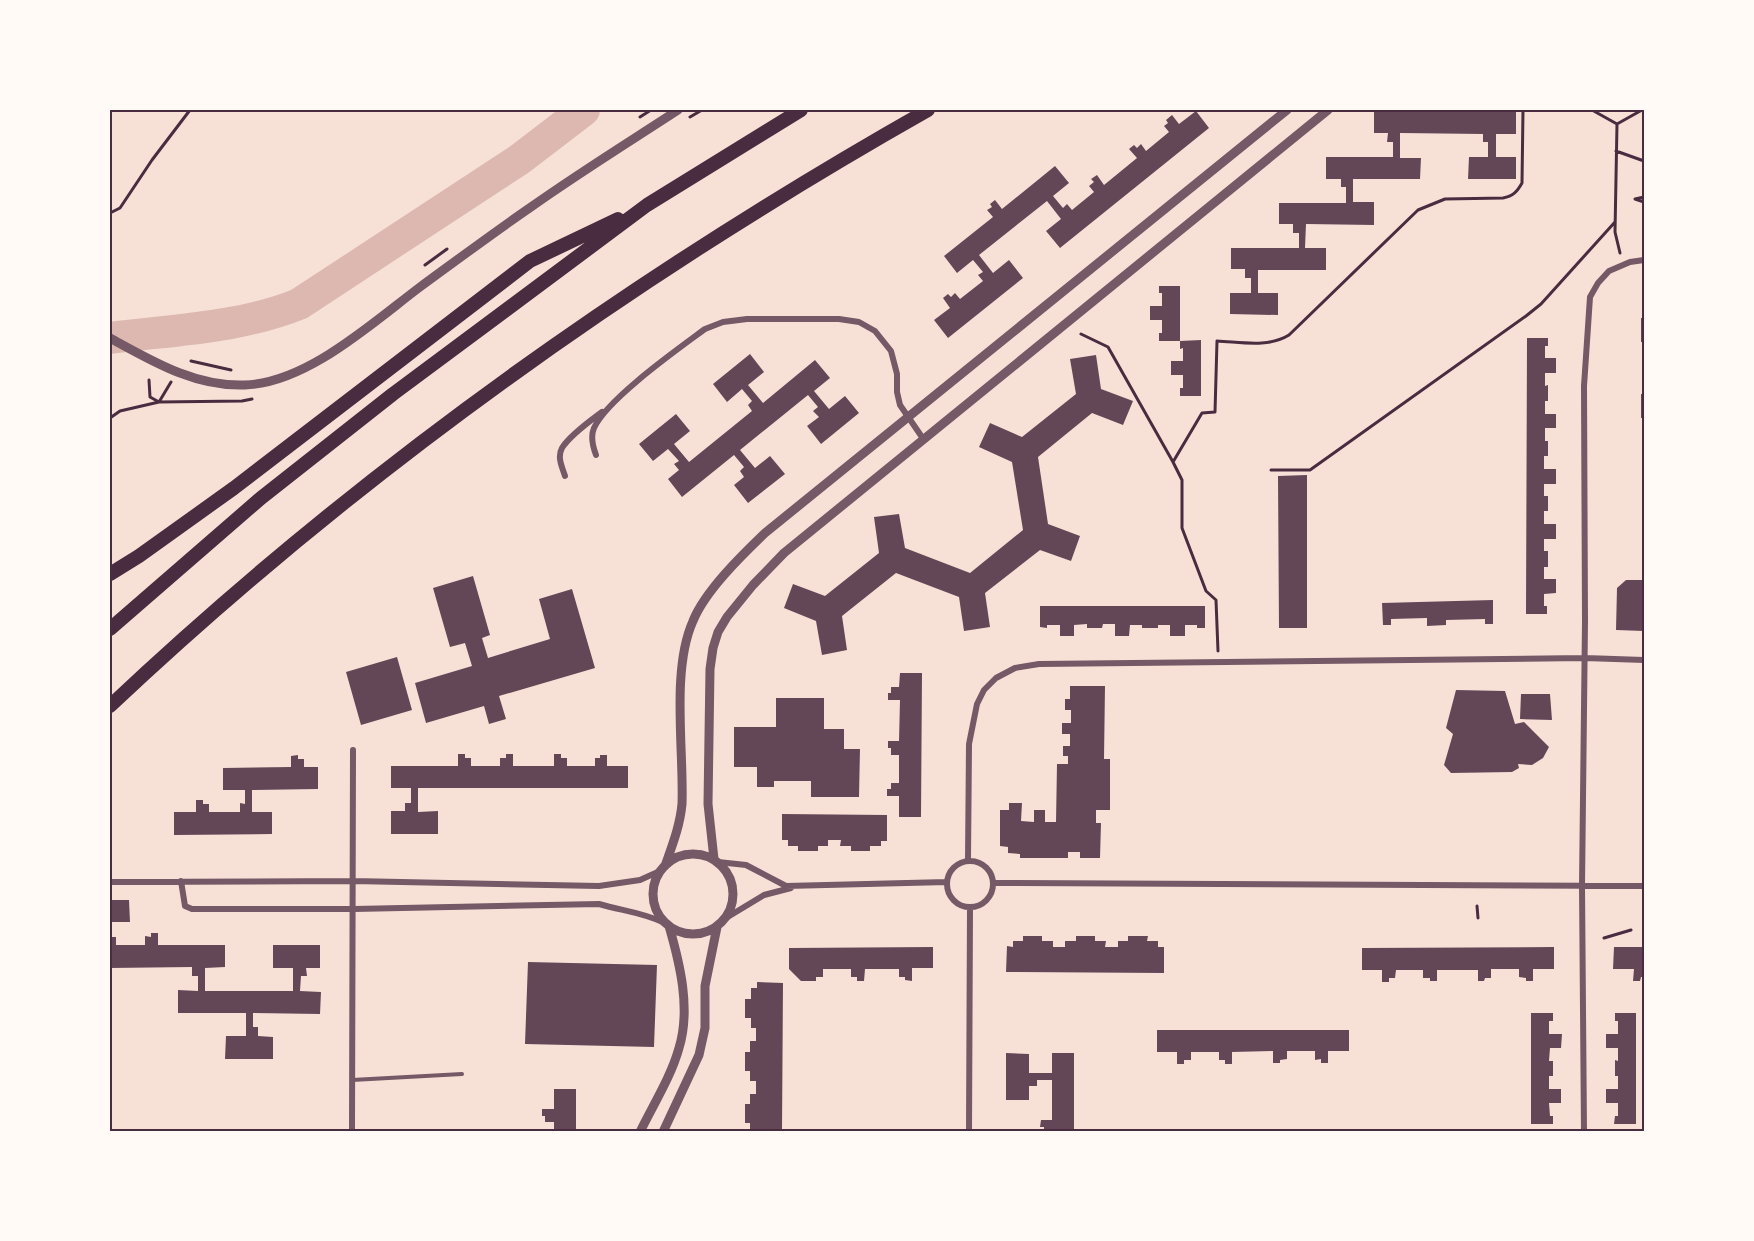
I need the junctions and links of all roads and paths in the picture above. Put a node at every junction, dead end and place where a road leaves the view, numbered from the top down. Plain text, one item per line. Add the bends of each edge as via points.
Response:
1 (190, 110) edge
2 (651, 110) edge
3 (678, 110) edge
4 (801, 110) edge
5 (928, 110) edge
6 (1287, 110) edge
7 (1328, 110) edge
8 (1523, 110) edge
9 (1593, 110) edge
10 (1642, 110) edge
11 (632, 123) dead end
12 (1617, 124) junction
13 (1616, 151) junction
14 (1644, 160) edge
15 (1644, 197) edge
16 (1644, 202) edge
17 (647, 205) junction
18 (110, 213) edge
19 (1615, 222) junction
20 (453, 245) dead end
21 (1644, 260) edge
22 (1623, 265) junction
23 (419, 270) dead end
24 (1081, 334) dead end
25 (110, 338) edge
26 (183, 360) dead end
27 (241, 370) dead end
28 (177, 373) junction
29 (614, 401) junction
30 (110, 418) edge
31 (907, 418) junction
32 (924, 440) junction
33 (596, 455) dead end
34 (1173, 462) junction
35 (1271, 470) dead end
36 (565, 476) dead end
37 (110, 574) edge
38 (110, 629) edge
39 (1585, 658) junction
40 (1644, 660) edge
41 (1218, 662) junction
42 (110, 706) edge
43 (353, 750) dead end
44 (968, 860) junction
45 (716, 861) junction
46 (663, 869) junction
47 (185, 881) junction
48 (353, 881) junction
49 (110, 882) edge
50 (947, 882) junction
51 (994, 883) junction
52 (1582, 886) junction
53 (1644, 886) edge
54 (797, 887) junction
55 (1477, 906) dead end
56 (970, 908) junction
57 (354, 909) junction
58 (726, 918) junction
59 (1478, 918) dead end
60 (667, 925) junction
61 (717, 927) junction
62 (1630, 930) dead end
63 (1604, 938) dead end
64 (462, 1074) dead end
65 (352, 1080) junction
66 (352, 1131) edge
67 (640, 1131) edge
68 (663, 1131) edge
69 (969, 1131) edge
70 (1584, 1131) edge

1 - 18 path via 120,208
2 - 11 path
3 - 28 street via 531,207 310,367 245,385 196,380
4 - 17 highway
5 - 42 highway via 710,240 491,389 349,497 214,611
6 - 31 street
7 - 32 street
8 - 34 path via 1522,183 1518,191 1503,198 1445,199 1418,210 1279,341 1217,341 1215,412 1202,413
9 - 12 path
10 - 12 path
12 - 13 path
13 - 14 path
13 - 19 path
15 - 16 path via 1635,199
17 - 37 highway via 530,261 234,488
17 - 38 highway via 360,420 252,506
19 - 22 path
19 - 35 path via 1526,316 1310,470
20 - 23 path
21 - 22 street
22 - 39 street via 1609,271 1590,297 1584,387
24 - 34 path via 1108,347
25 - 28 street
26 - 27 path
28 - 30 path via 159,402 120,411
29 - 31 street via 689,340 723,322 839,319 859,322 875,331 891,351 900,405
29 - 33 street via 593,429
29 - 36 street via 562,448 560,459
31 - 32 street
31 - 46 street via 765,532 704,601 693,621 682,667 682,805
32 - 45 street via 784,554 753,585 718,632 710,669 708,804
34 - 41 path via 1182,480 1182,528 1206,591 1216,600
39 - 40 street
39 - 41 street
39 - 52 street
41 - 44 street via 1039,664 1015,668 996,678 977,704 969,744
43 - 48 street
44 - 50 street via 953,867
44 - 51 street via 983,864
45 - 46 street via 688,854
45 - 54 street via 746,865 786,886
45 - 58 street via 733,888 734,898
46 - 48 street via 640,880 600,886
46 - 60 street via 656,878 653,894 656,910
47 - 48 street
47 - 49 street
47 - 57 street via 183,902 192,909
48 - 57 street
50 - 54 street
50 - 56 street via 950,897
51 - 52 street
51 - 56 street via 984,903
52 - 53 street
52 - 70 street
54 - 58 street via 764,895
55 - 59 path
56 - 69 street
57 - 60 street via 599,904 634,910
57 - 65 street
58 - 61 street
60 - 61 street via 693,935
60 - 67 street via 680,966 683,1026 674,1064
61 - 68 street via 705,986 705,1028 699,1055
62 - 63 path
64 - 65 lane
65 - 66 street

